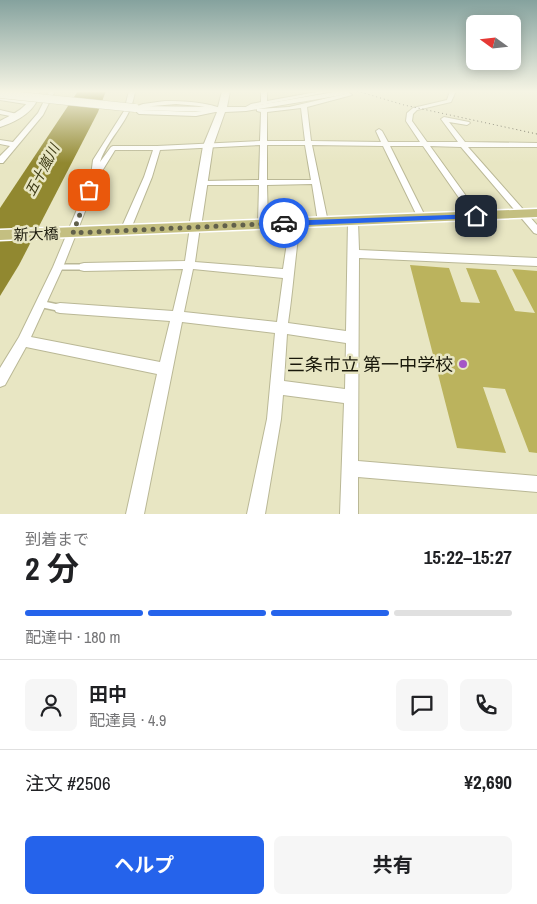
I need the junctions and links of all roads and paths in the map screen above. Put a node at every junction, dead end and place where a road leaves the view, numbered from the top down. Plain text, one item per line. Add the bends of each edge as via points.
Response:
1 (15, 115) edge
2 (40, 115) edge
3 (125, 115) edge
4 (220, 115) edge
5 (264, 115) edge
6 (305, 115) edge
7 (410, 115) edge
8 (2, 123) edge
9 (467, 123) dead end
10 (379, 131) dead end
11 (0, 142) edge
12 (263, 143) junction
13 (12, 144) junction
14 (309, 144) junction
15 (386, 144) junction
16 (464, 145) junction
17 (537, 145) edge
18 (208, 146) junction
19 (428, 146) junction
20 (157, 148) junction
21 (0, 161) edge
22 (95, 176) junction
23 (262, 182) junction
24 (315, 182) junction
25 (203, 183) junction
26 (530, 214) edge
27 (476, 216) junction
28 (422, 218) junction
29 (353, 221) junction
30 (323, 222) junction
31 (295, 223) junction
32 (263, 224) junction
33 (195, 227) junction
34 (125, 231) junction
35 (537, 231) edge
36 (70, 233) junction
37 (0, 235) edge
38 (354, 254) junction
39 (537, 262) edge
40 (189, 265) junction
41 (58, 267) junction
42 (84, 267) joint
43 (288, 274) junction
44 (41, 304) junction
45 (60, 308) joint
46 (178, 315) junction
47 (282, 327) junction
48 (352, 338) junction
49 (23, 341) junction
50 (165, 369) junction
51 (0, 380) edge
52 (277, 387) junction
53 (352, 397) junction
54 (350, 468) junction
55 (537, 484) edge
56 (135, 514) edge
57 (256, 514) edge
58 (349, 514) edge

1 - 8 street
2 - 13 street
3 - 22 street via 94,166
4 - 18 street
5 - 12 street
6 - 14 street
7 - 19 street via 410,121
9 - 16 street via 444,119
10 - 15 street
11 - 13 street
12 - 14 street
12 - 18 street
12 - 23 street
13 - 21 street
14 - 15 street
14 - 24 street
15 - 19 street
15 - 28 street
16 - 17 street
16 - 19 street
16 - 26 street
18 - 20 street
18 - 25 street
19 - 27 street
20 - 22 street via 113,148
20 - 34 street
22 - 36 street
23 - 24 street
23 - 25 street
23 - 32 street
24 - 30 street
25 - 33 street
26 - 27 main road, 新大橋
26 - 35 street
27 - 28 main road, 新大橋
28 - 29 main road, 新大橋
29 - 30 main road, 新大橋
29 - 38 street
30 - 31 main road, 新大橋
31 - 32 main road, 新大橋
31 - 43 street
32 - 33 main road, 新大橋
33 - 34 main road, 新大橋
33 - 40 street
34 - 36 main road, 新大橋
36 - 37 main road, 新大橋
36 - 41 street
38 - 39 street
38 - 48 street
40 - 42 street
40 - 43 street
40 - 46 street
41 - 42 lane
41 - 44 street
43 - 47 street
44 - 45 lane
44 - 49 street
45 - 46 street
46 - 47 street
46 - 50 street
47 - 48 street
47 - 52 street
48 - 53 street
49 - 50 street
49 - 51 street
50 - 56 street
52 - 53 street
52 - 57 street
53 - 54 street
54 - 55 street
54 - 58 street

